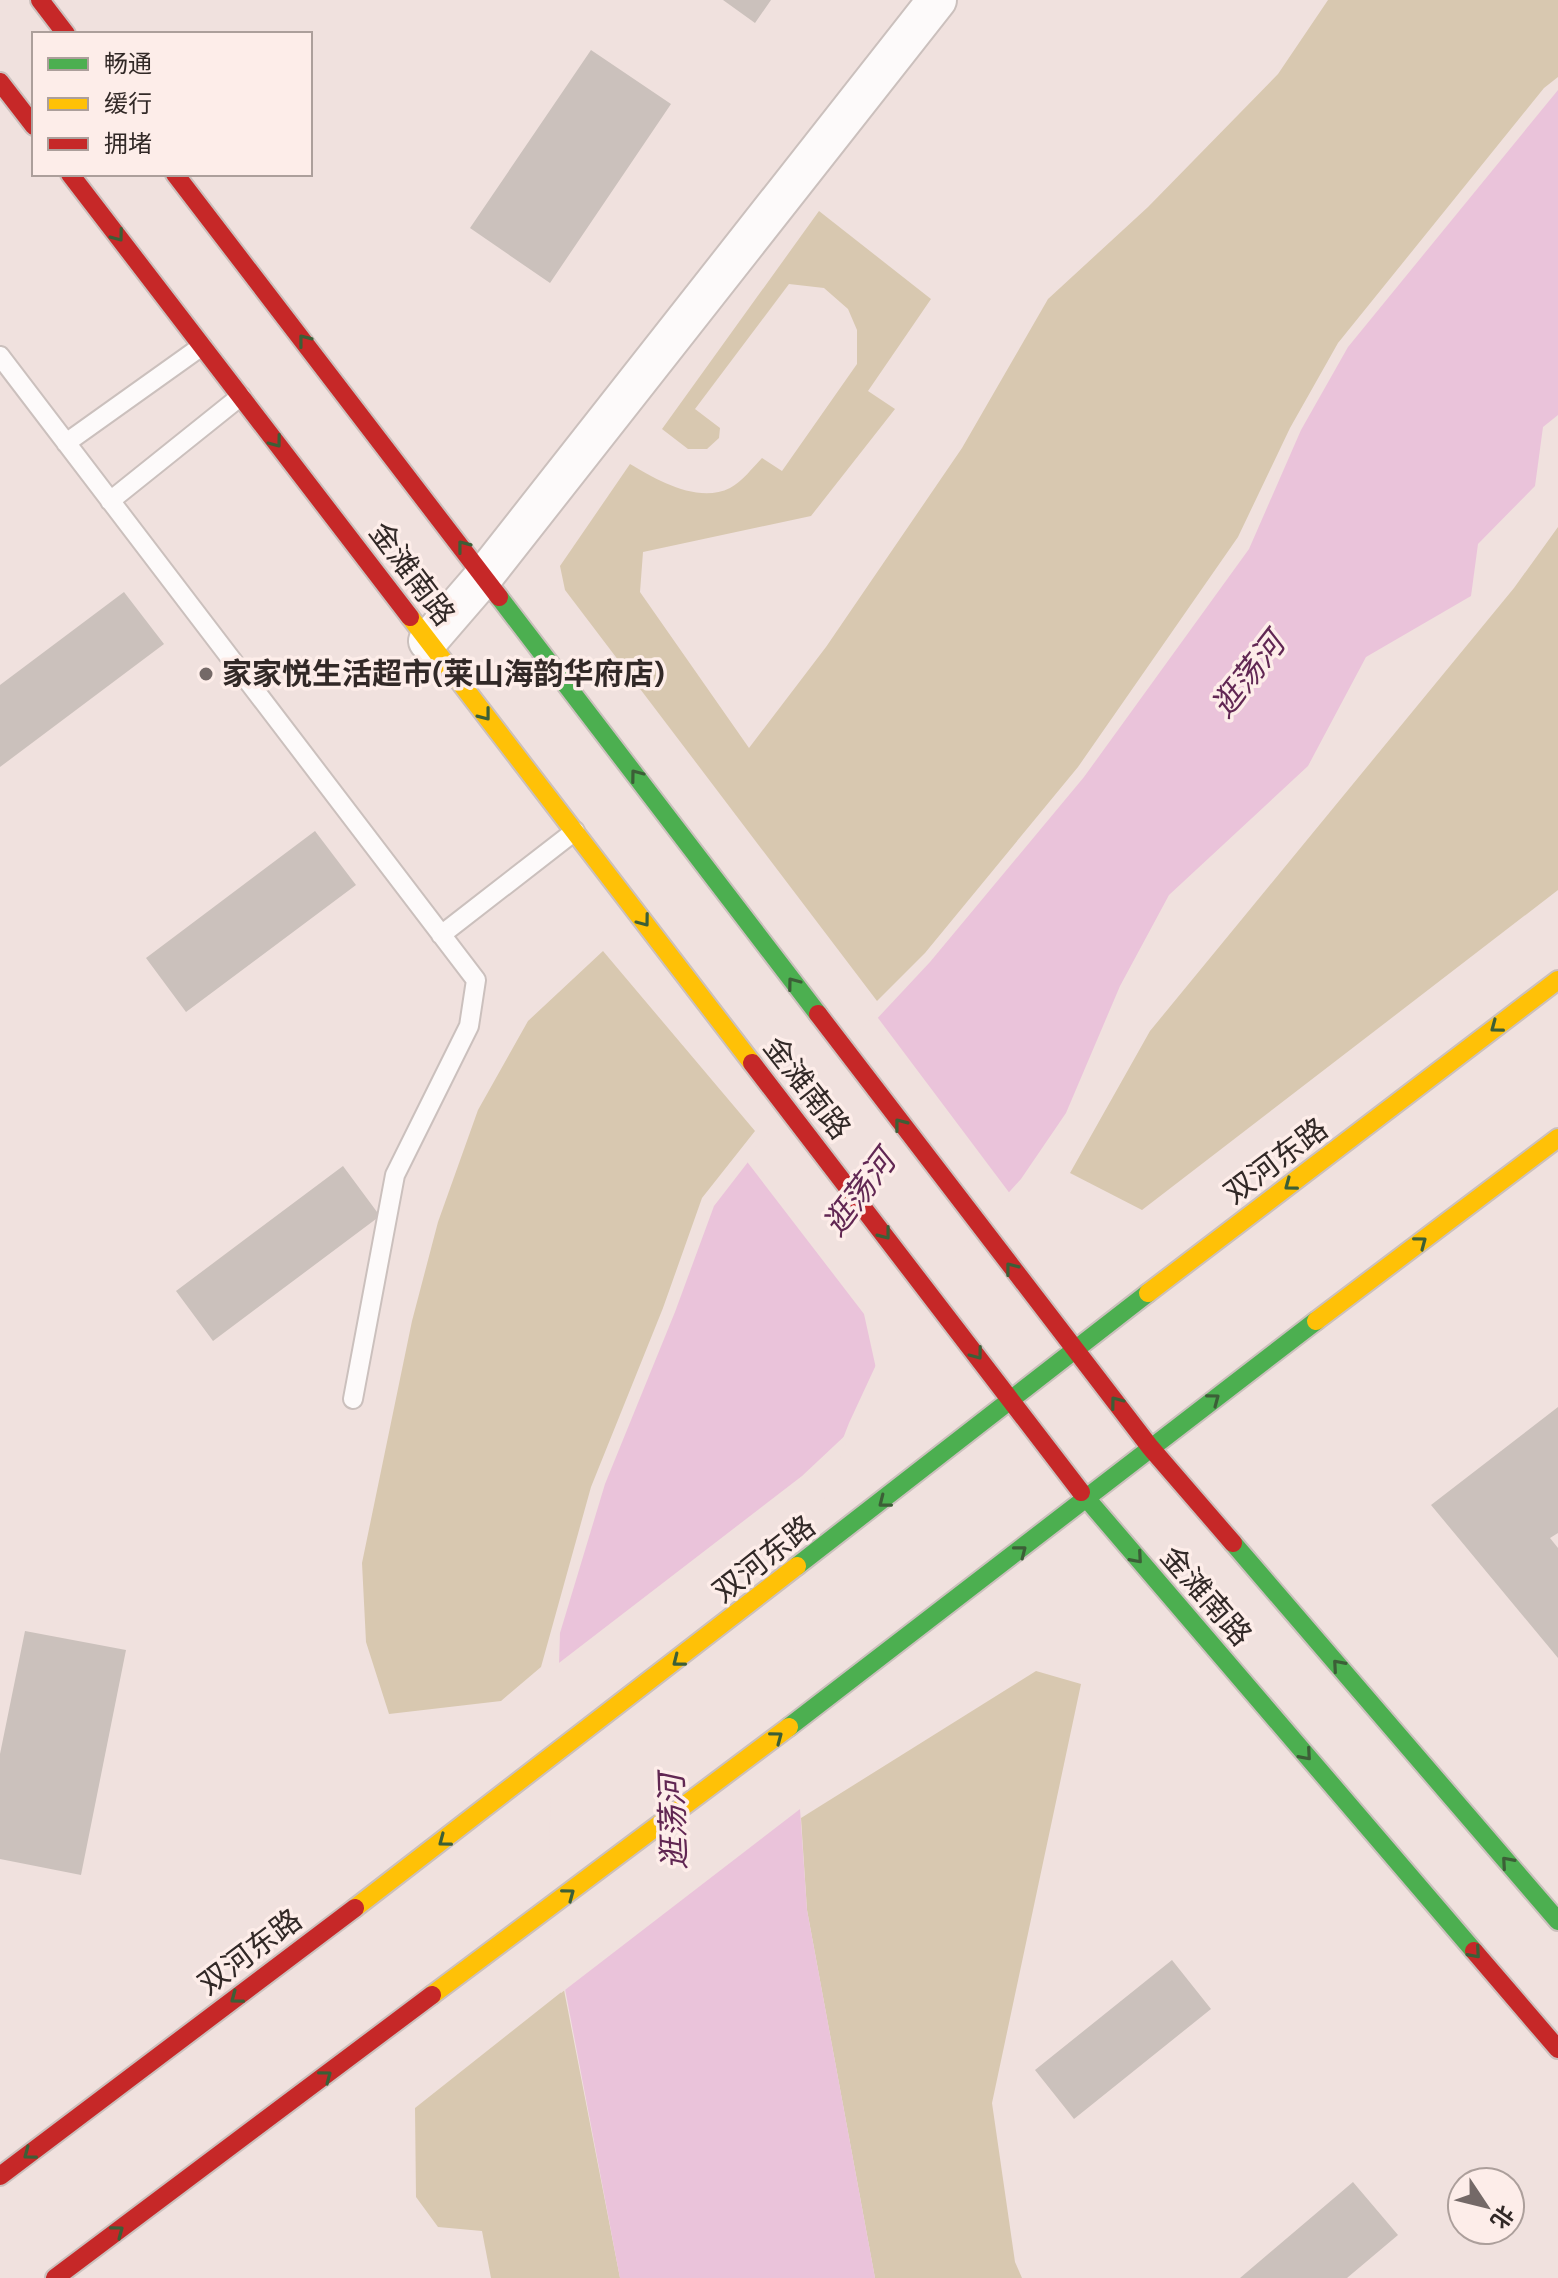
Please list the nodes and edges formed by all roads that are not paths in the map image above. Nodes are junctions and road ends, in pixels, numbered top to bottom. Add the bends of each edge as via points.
1 (40, 0) edge
2 (937, 0) edge
3 (64, 32) edge
4 (0, 82) edge
5 (32, 123) edge
6 (72, 176) edge
7 (177, 176) edge
8 (202, 346) junction
9 (0, 356) edge
10 (241, 396) junction
11 (66, 443) junction
12 (110, 501) junction
13 (485, 575) junction
14 (428, 641) junction
15 (575, 831) junction
16 (441, 935) junction
17 (1558, 980) edge
18 (1558, 1138) edge
19 (1075, 1349) junction
20 (353, 1399) dead end
21 (1012, 1401) junction
22 (1150, 1447) junction
23 (1086, 1499) junction
24 (1558, 1921) edge
25 (1558, 2049) edge
26 (0, 2176) edge
27 (55, 2278) edge

1 - 3 street
2 - 13 street
4 - 5 street
6 -> 8 street, 金滩南路
13 -> 7 street, 金滩南路
8 - 10 street, 金滩南路
8 - 11 lane
9 - 11 lane
10 - 12 lane
10 -> 14 street, 金滩南路
11 - 12 lane
12 - 16 lane
13 - 14 street
19 -> 13 street, 金滩南路
14 -> 15 street, 金滩南路
15 - 16 lane
15 -> 21 street, 金滩南路
16 - 20 lane via 476,980 469,1026 395,1175
17 -> 19 street, 双河东路
22 -> 18 street
19 - 21 street, 双河东路
22 -> 19 street, 金滩南路
21 - 23 street, 金滩南路
21 -> 26 street, 双河东路 via 506,1794
22 - 23 street
24 -> 22 street, 金滩南路
23 -> 25 street, 金滩南路
27 -> 23 street

